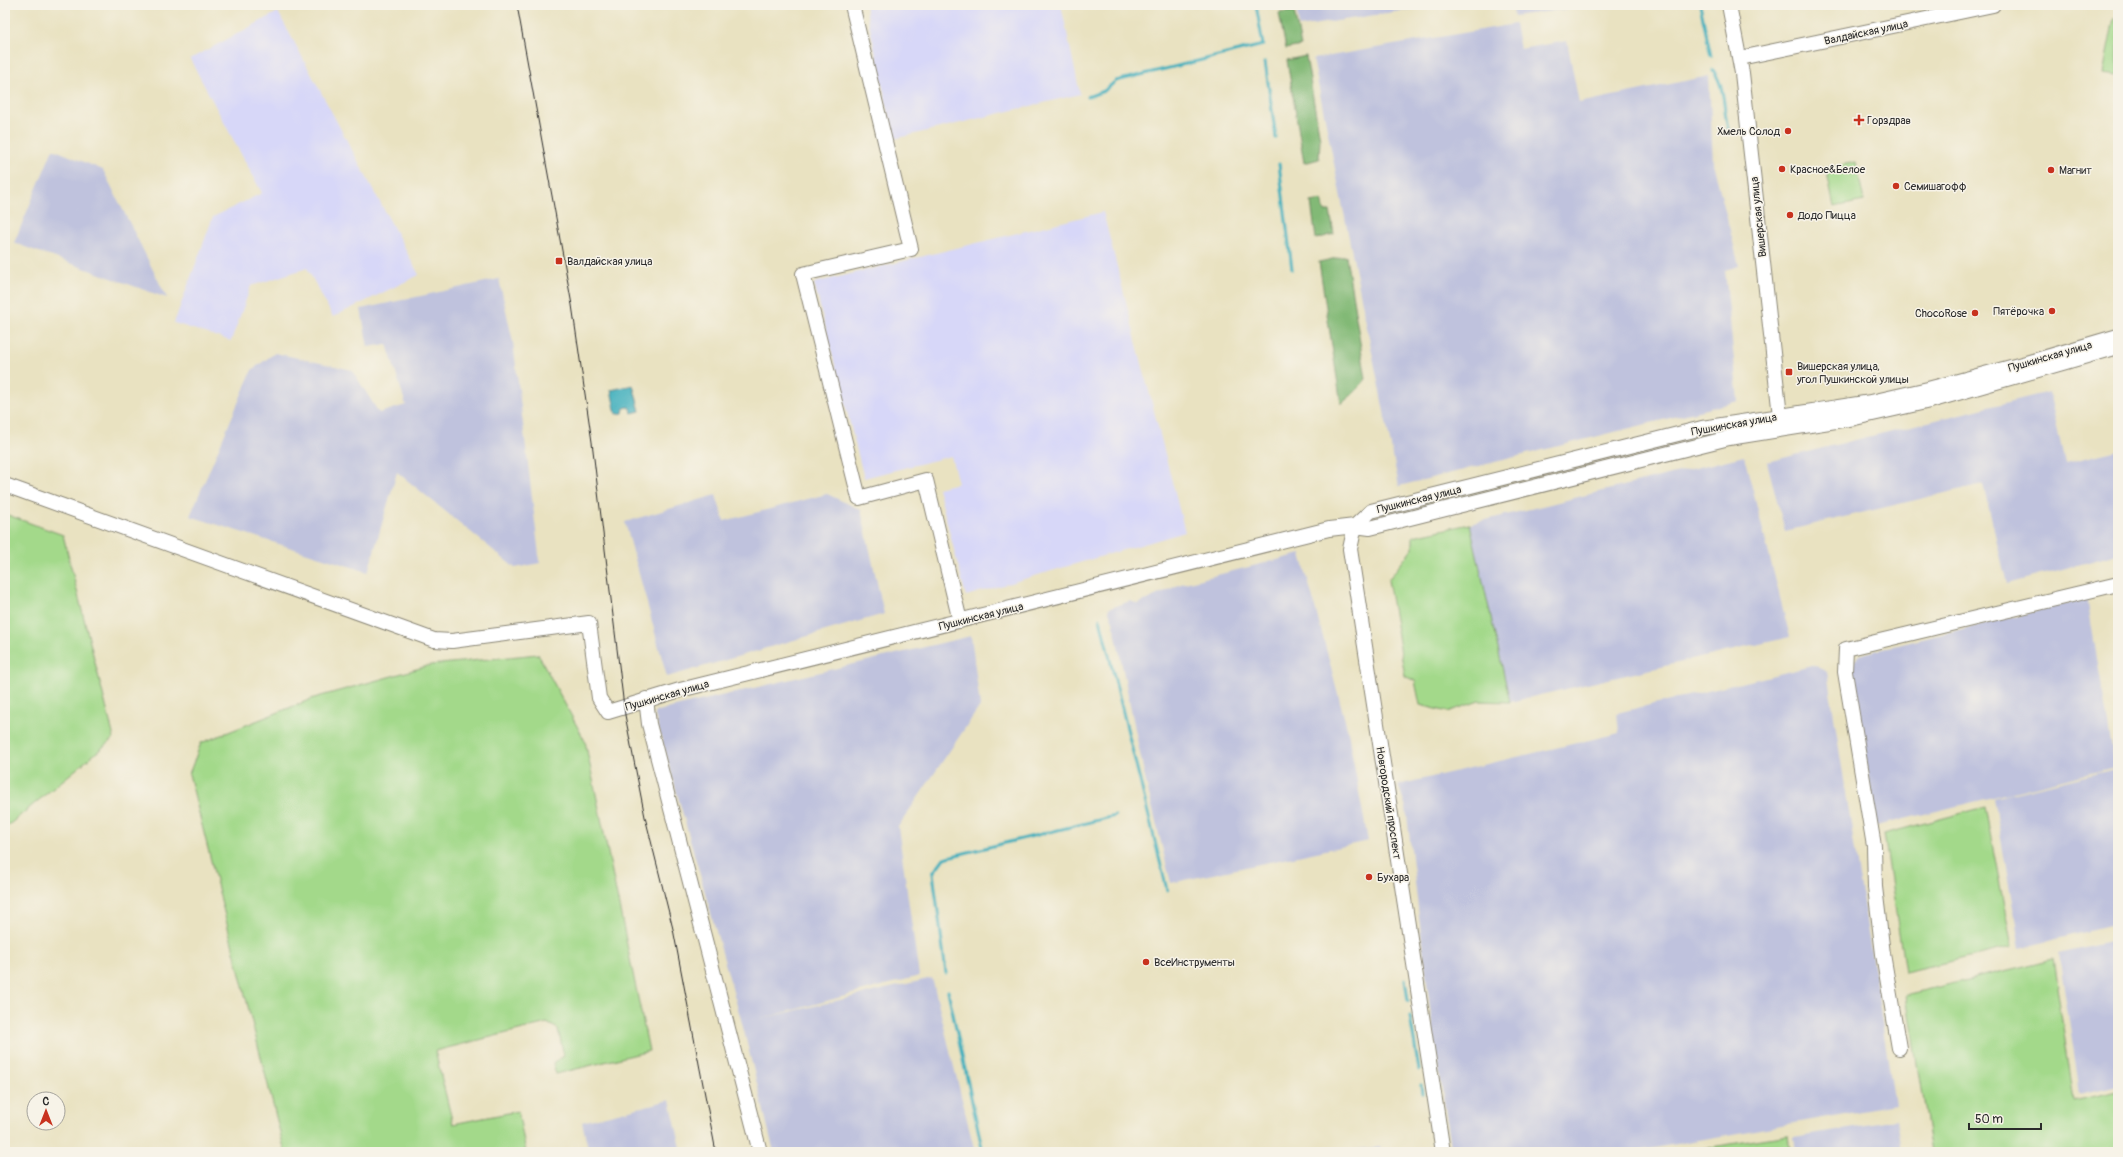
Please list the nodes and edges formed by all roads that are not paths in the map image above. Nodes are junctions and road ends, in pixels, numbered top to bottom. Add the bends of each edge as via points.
1 (852, 5) edge
2 (1729, 5) edge
3 (1993, 5) edge
4 (1740, 58) junction
5 (2118, 336) edge
6 (2118, 347) edge
7 (1781, 423) junction
8 (5, 485) edge
9 (1355, 526) junction
10 (2118, 584) edge
11 (960, 621) junction
12 (646, 699) junction
13 (1899, 1048) dead end
14 (760, 1152) edge
15 (1442, 1152) edge

1 - 11 street via 911,249 803,274 858,498 926,480
2 - 4 street, Вишерская улица
3 - 4 street, Валдайская улица
4 - 7 street, Вишерская улица
5 - 7 street, Пушкинская улица via 2018,366
6 - 7 street, Пушкинская улица via 1937,399 1866,416
7 - 9 street, Пушкинская улица via 1370,528
8 - 12 street, Пушкинская улица via 434,640 452,641 589,623 599,698 608,712
9 - 11 street, Пушкинская улица via 1329,529
9 - 15 street, Новгородский проспект via 1350,549
10 - 13 street via 1846,649 1845,672 1874,846 1880,932
11 - 12 street, Пушкинская улица
12 - 14 street via 649,724

